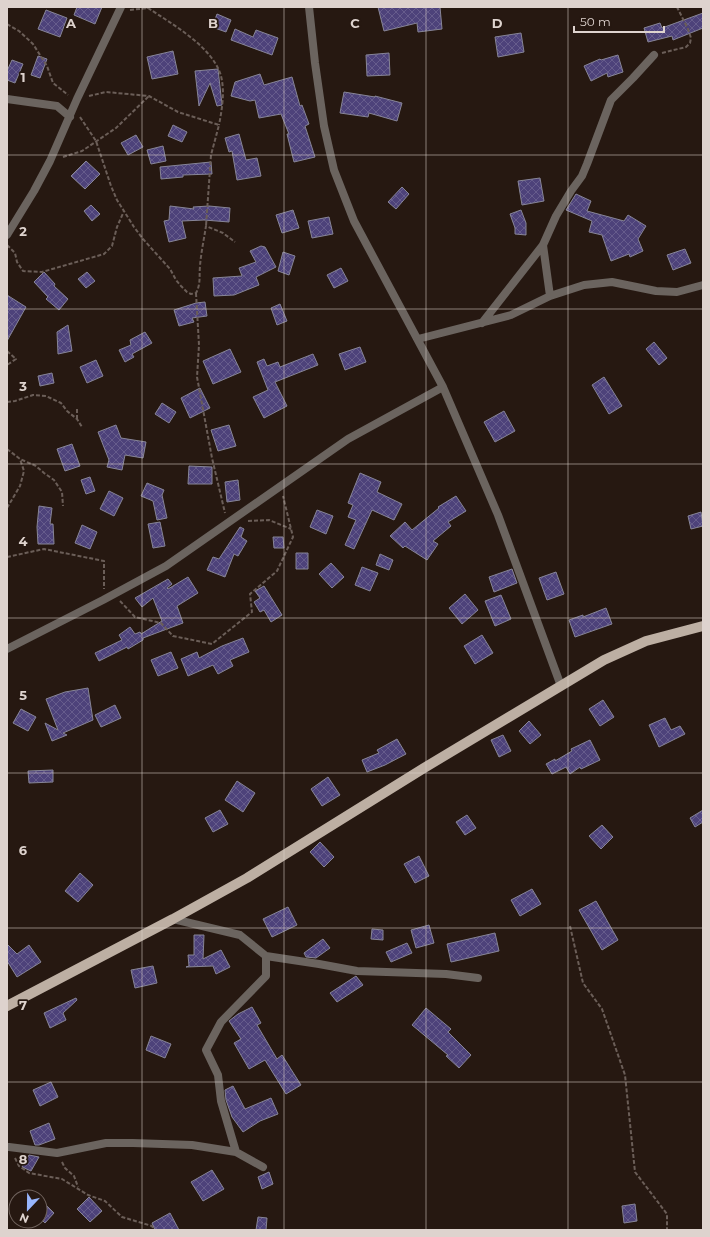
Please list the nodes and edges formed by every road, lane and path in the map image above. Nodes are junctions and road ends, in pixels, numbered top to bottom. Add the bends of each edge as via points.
1 (309, 7) edge
2 (678, 7) edge
3 (147, 8) edge
4 (120, 9) edge
5 (7, 24) edge
6 (654, 56) joint
7 (149, 96) junction
8 (77, 98) junction
9 (7, 99) edge
10 (74, 107) junction
11 (70, 117) junction
12 (219, 125) junction
13 (96, 141) junction
14 (50, 161) junction
15 (124, 211) junction
16 (206, 226) junction
17 (7, 235) edge
18 (235, 242) dead end
19 (7, 245) edge
20 (543, 245) junction
21 (703, 285) edge
22 (196, 294) junction
23 (550, 296) junction
24 (482, 322) junction
25 (418, 339) junction
26 (7, 351) edge
27 (7, 365) edge
28 (443, 387) junction
29 (7, 402) edge
30 (77, 409) dead end
31 (77, 419) junction
32 (82, 428) dead end
33 (7, 449) edge
34 (20, 459) junction
35 (280, 486) junction
36 (63, 506) dead end
37 (7, 508) edge
38 (247, 521) dead end
39 (228, 523) junction
40 (291, 529) junction
41 (7, 557) edge
42 (114, 594) junction
43 (104, 600) junction
44 (703, 626) edge
45 (7, 648) edge
46 (561, 686) junction
47 (173, 919) junction
48 (570, 926) dead end
49 (266, 956) junction
50 (478, 978) dead end
51 (7, 1006) edge
52 (9, 1146) joint
53 (236, 1152) junction
54 (57, 1153) junction
55 (263, 1167) dead end
56 (78, 1187) junction
57 (154, 1230) edge
58 (667, 1230) edge

1 - 25 street via 324,126 334,170 354,221
2 - 6 path via 688,29 690,43 686,47
3 - 4 path
3 - 12 path via 204,49 218,65 223,94
4 - 8 street
5 - 10 path via 20,31 33,44 47,66 53,83 70,97
6 - 20 street via 610,100 582,176 556,216
7 - 8 path via 106,92
7 - 12 path via 178,112
7 - 13 path via 116,128
8 - 10 street
9 - 11 street via 57,106
10 - 11 street
10 - 13 path
11 - 14 street
12 - 16 path via 211,155
13 - 14 path via 82,151
13 - 15 path via 111,186
14 - 17 street
15 - 19 path via 112,246 104,254 42,272 23,271 15,253
15 - 22 path via 181,286 187,292
16 - 18 path via 223,233
16 - 22 path via 199,288
20 - 23 street
20 - 24 street
21 - 23 street via 677,292 656,291 612,282 584,285
22 - 39 path via 200,346 197,377 212,458
23 - 24 street via 512,315
24 - 25 street
25 - 28 street
26 - 27 path via 16,359
28 - 35 street via 348,439
28 - 46 street via 498,515
29 - 31 path via 33,395 46,396 62,403
30 - 31 path
31 - 32 path
33 - 34 path
34 - 36 path via 36,466 54,480 62,492
34 - 37 path via 24,471 20,486
35 - 39 street
35 - 40 path
38 - 40 path via 269,520
39 - 42 street via 166,566
40 - 42 path via 293,538 277,571 250,594 252,612 212,644 173,636 161,623 135,617
41 - 43 path via 44,549 104,561
42 - 43 street
43 - 45 street
44 - 46 main road via 646,641 604,660
46 - 47 main road via 247,878
47 - 49 street via 240,935
47 - 51 main road
48 - 58 path via 583,983 602,1009 625,1075 635,1172 667,1214
49 - 50 street via 357,971 446,974
49 - 53 street via 266,976 221,1022 206,1050 218,1075 221,1101
52 - 54 street
52 - 56 path via 19,1166 29,1173 62,1179
53 - 54 street via 192,1145 133,1143 106,1144
53 - 55 street
54 - 56 path via 65,1168 74,1176
56 - 57 path via 88,1195 105,1201 122,1217 152,1226

